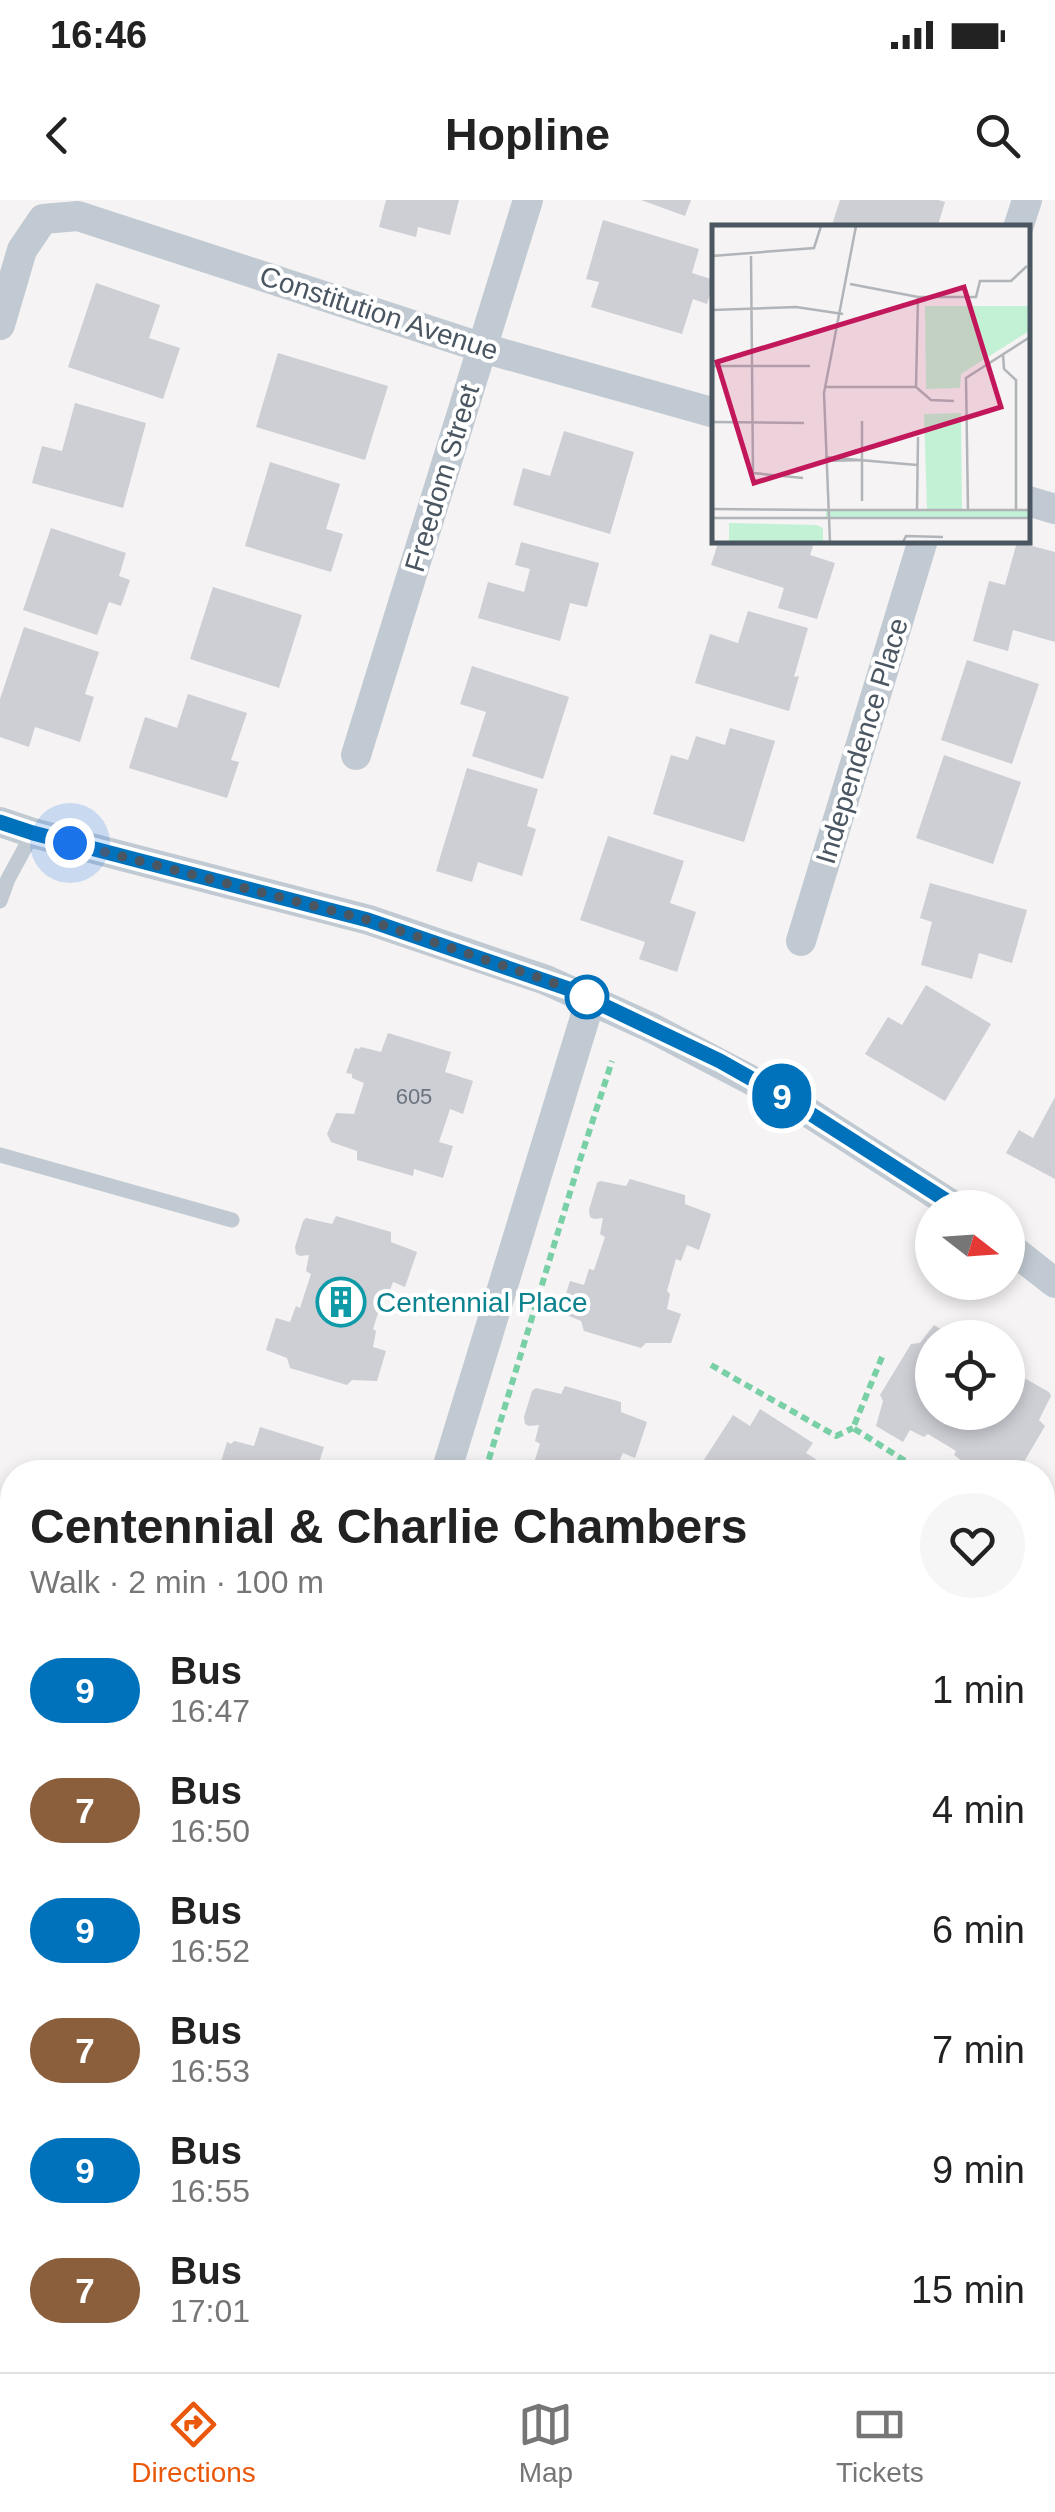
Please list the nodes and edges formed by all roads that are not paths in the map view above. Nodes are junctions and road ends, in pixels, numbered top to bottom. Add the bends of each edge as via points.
1 (528, 200) edge
2 (1027, 200) edge
3 (1019, 225) edge
4 (0, 325) edge
5 (483, 348) junction
6 (712, 412) edge
7 (1030, 502) edge
8 (1055, 509) edge
9 (922, 542) edge
10 (356, 755) dead end
11 (0, 823) edge
12 (33, 833) junction
13 (0, 902) edge
14 (800, 941) dead end
15 (591, 998) junction
16 (0, 1155) edge
17 (933, 1190) edge
18 (232, 1220) dead end
19 (1025, 1259) edge
20 (1055, 1282) edge
21 (450, 1460) edge

1 - 5 street, Freedom Street
2 - 3 street
4 - 5 street, Constitution Avenue via 22,250 43,219 78,216
5 - 6 street, Constitution Avenue
5 - 10 street, Freedom Street
7 - 8 street
9 - 14 street, Independence Place
11 - 12 street
12 - 13 lane
12 - 15 street via 368,920
15 - 17 street via 720,1061
15 - 21 street
16 - 18 lane
19 - 20 street

